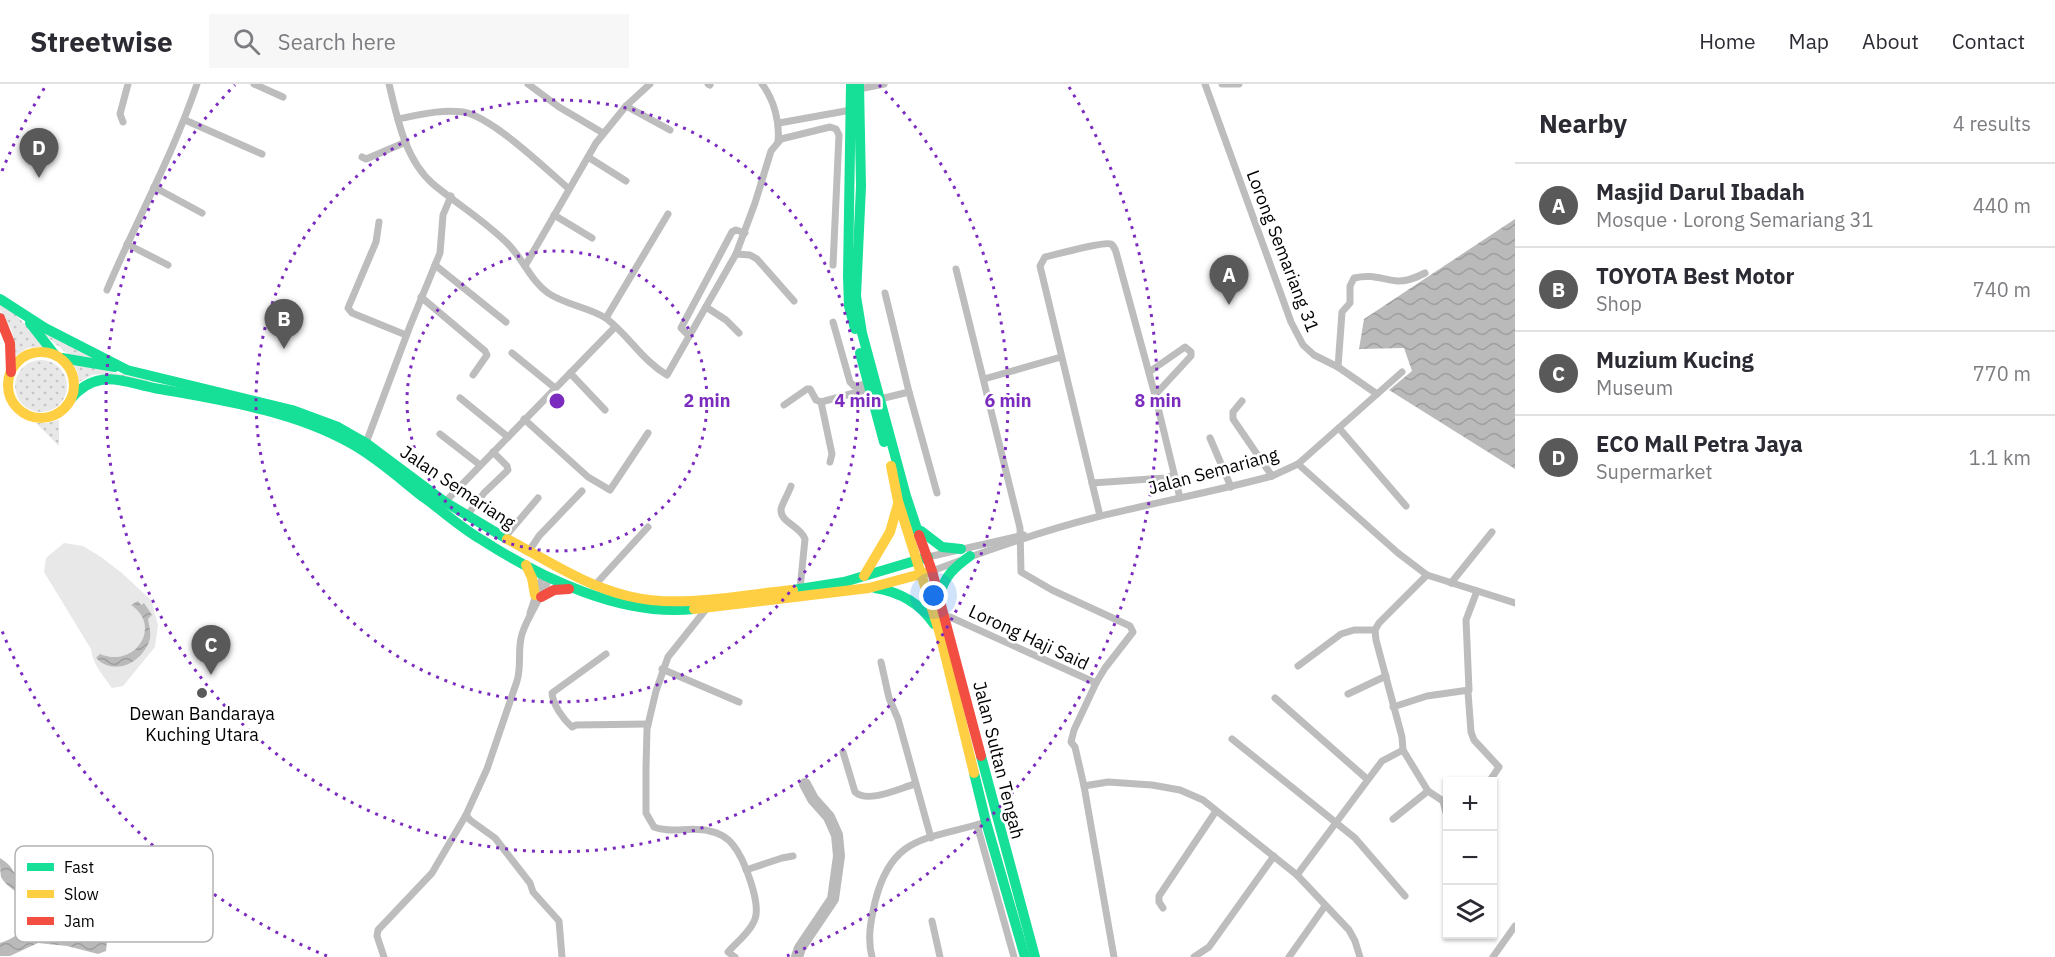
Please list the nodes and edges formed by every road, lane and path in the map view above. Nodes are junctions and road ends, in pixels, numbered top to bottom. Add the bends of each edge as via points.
1 (128, 84) edge
2 (197, 84) edge
3 (254, 84) edge
4 (390, 84) edge
5 (528, 84) edge
6 (650, 84) edge
7 (762, 84) edge
8 (884, 84) edge
9 (1220, 84) edge
10 (1239, 84) edge
11 (856, 86) edge
12 (1206, 87) edge
13 (283, 97) dead end
14 (626, 106) junction
15 (851, 110) junction
16 (398, 119) junction
17 (184, 120) junction
18 (123, 122) dead end
19 (778, 123) junction
20 (670, 130) dead end
21 (603, 133) junction
22 (778, 141) junction
23 (406, 142) junction
24 (262, 154) dead end
25 (362, 157) dead end
26 (588, 158) junction
27 (626, 181) dead end
28 (154, 187) junction
29 (569, 189) junction
30 (451, 196) junction
31 (202, 213) dead end
32 (668, 214) dead end
33 (554, 215) junction
34 (379, 222) dead end
35 (745, 233) junction
36 (592, 238) dead end
37 (127, 244) junction
38 (736, 254) junction
39 (168, 265) dead end
40 (435, 265) junction
41 (833, 265) dead end
42 (525, 266) junction
43 (956, 269) dead end
44 (1425, 273) dead end
45 (107, 290) dead end
46 (885, 293) dead end
47 (421, 297) junction
48 (0, 299) edge
49 (794, 301) dead end
50 (706, 307) junction
51 (22, 313) junction
52 (0, 318) edge
53 (606, 318) junction
54 (506, 322) dead end
55 (833, 322) dead end
56 (615, 327) junction
57 (739, 333) dead end
58 (406, 335) junction
59 (689, 336) junction
60 (512, 353) dead end
61 (58, 357) junction
62 (1061, 357) junction
63 (1338, 367) junction
64 (127, 370) junction
65 (11, 372) junction
66 (1149, 372) junction
67 (1402, 372) dead end
68 (570, 373) junction
69 (473, 375) dead end
70 (984, 379) junction
71 (868, 386) junction
72 (555, 388) junction
73 (909, 392) junction
74 (1377, 394) junction
75 (1155, 395) junction
76 (460, 398) dead end
77 (71, 399) junction
78 (880, 399) junction
79 (1242, 401) dead end
80 (821, 402) junction
81 (784, 405) dead end
82 (605, 410) dead end
83 (524, 419) junction
84 (1339, 428) junction
85 (648, 433) dead end
86 (440, 434) dead end
87 (507, 436) junction
88 (1210, 438) dead end
89 (366, 443) junction
90 (493, 452) junction
91 (830, 462) dead end
92 (1298, 464) junction
93 (480, 465) junction
94 (894, 465) junction
95 (1174, 475) junction
96 (1272, 476) junction
97 (1092, 483) junction
98 (791, 486) dead end
99 (1232, 487) junction
100 (582, 491) dead end
101 (937, 493) dead end
102 (538, 498) dead end
103 (1180, 498) junction
104 (898, 501) junction
105 (445, 502) junction
106 (1406, 506) dead end
107 (1100, 516) junction
108 (466, 517) junction
109 (917, 526) junction
110 (648, 527) dead end
111 (1492, 532) dead end
112 (1020, 537) junction
113 (505, 538) junction
114 (529, 551) junction
115 (966, 553) junction
116 (928, 557) junction
117 (917, 561) junction
118 (526, 565) junction
119 (927, 572) junction
120 (1427, 575) junction
121 (546, 576) junction
122 (864, 576) junction
123 (1451, 584) junction
124 (595, 585) junction
125 (869, 588) junction
126 (576, 589) junction
127 (800, 589) junction
128 (1477, 591) junction
129 (538, 596) junction
130 (940, 600) junction
131 (1515, 603) edge
132 (706, 608) junction
133 (688, 610) junction
134 (950, 617) dead end
135 (691, 627) junction
136 (1376, 630) junction
137 (940, 634) junction
138 (606, 654) dead end
139 (881, 662) dead end
140 (1298, 666) dead end
141 (662, 669) junction
142 (1386, 676) junction
143 (1096, 683) junction
144 (1468, 692) junction
145 (1348, 694) dead end
146 (1275, 698) dead end
147 (739, 702) dead end
148 (1394, 707) junction
149 (648, 724) junction
150 (1232, 739) dead end
151 (1403, 750) junction
152 (843, 752) dead end
153 (1492, 777) edge
154 (1367, 779) junction
155 (915, 784) junction
156 (1084, 786) junction
157 (1428, 791) junction
158 (1443, 801) edge
159 (1216, 811) junction
160 (466, 815) junction
161 (1393, 819) dead end
162 (982, 823) junction
163 (1336, 824) junction
164 (931, 838) junction
165 (793, 856) dead end
166 (1274, 856) junction
167 (746, 870) junction
168 (1297, 875) junction
169 (1405, 896) dead end
170 (1325, 906) junction
171 (1163, 908) dead end
172 (932, 921) dead end
173 (1515, 926) edge
174 (732, 954) edge
175 (384, 957) edge
176 (562, 957) edge
177 (872, 957) edge
178 (940, 957) edge
179 (1014, 957) edge
180 (1025, 957) edge
181 (1035, 957) edge
182 (1114, 957) edge
183 (1194, 957) edge
184 (1289, 957) edge
185 (1360, 957) edge
186 (1493, 957) edge

1 - 18 street via 120,114
2 - 17 street
3 - 13 street
4 - 16 street
5 - 21 street
6 - 14 street
7 - 19 street
8 - 11 street
9 - 10 street
9 - 12 street
11 - 15 main road
11 - 78 main road via 861,186 856,296
12 - 63 street, Lorong Semariang 31 via 1291,322 1314,355
14 - 20 street
14 - 21 street
15 - 19 street
15 - 71 main road via 849,306
16 - 23 street
16 - 29 street via 445,111 475,115
17 - 24 street
17 - 28 street
19 - 22 street
21 - 26 street
22 - 35 street via 766,163
22 - 41 street via 830,127 838,132
23 - 25 street via 366,159
23 - 30 street via 432,183
26 - 27 street
26 - 29 street
28 - 31 street
28 - 37 street
29 - 33 street
30 - 40 street via 443,215 440,253
30 - 42 street via 500,236
32 - 53 street
33 - 36 street
33 - 42 street
34 - 58 street via 376,242 348,308
35 - 38 street
35 - 59 street via 732,232 688,312 681,328
37 - 39 street
37 - 45 street
38 - 49 street via 757,259
38 - 50 street
40 - 47 street
40 - 54 street
42 - 53 street via 551,295
43 - 70 street
44 - 63 street via 1398,281 1366,275 1354,278 1350,303 1342,312
46 - 73 street
47 - 58 street
47 - 69 street via 485,351 486,358
48 - 51 main road, Jalan Semariang
50 - 57 street
50 - 59 street
51 - 61 main road
51 - 64 main road, Jalan Semariang
52 - 65 main road via 10,344
53 - 56 street
55 - 71 street via 850,382 854,386
56 - 59 street via 667,375
56 - 68 street
58 - 89 street
60 - 72 street
61 - 64 main road
61 - 65 main road via 31,354 22,358
61 - 77 main road via 73,375
62 - 66 street via 1041,266 1045,257 1108,243 1113,245
62 - 70 street
62 - 97 street
63 - 74 street, Lorong Semariang 31
64 - 89 main road, Jalan Semariang via 292,410 338,427
65 - 77 main road via 10,397 30,417 49,418
66 - 75 street
66 - 75 street via 1185,347 1191,352
67 - 74 street, Jalan Semariang
68 - 72 street
68 - 82 street
70 - 112 street
71 - 80 street
71 - 94 main road
72 - 83 street
73 - 78 street
73 - 101 street
74 - 84 street, Jalan Semariang
75 - 95 street
76 - 87 street
77 - 118 main road, Jalan Semariang via 85,384 97,380 123,381 320,427 353,444 481,540
78 - 94 main road
79 - 96 street via 1233,412 1233,419
80 - 81 street via 807,389
80 - 91 street via 832,454
83 - 85 street via 588,477 610,490
83 - 87 street
84 - 92 street, Jalan Semariang
84 - 106 street
86 - 93 street
87 - 90 street
88 - 99 street
89 - 105 main road, Jalan Semariang
90 - 93 street
90 - 108 street via 508,470
92 - 96 street, Jalan Semariang
92 - 120 street
93 - 105 street
94 - 104 main road
94 - 109 main road
95 - 97 street
95 - 103 street
96 - 99 street, Jalan Semariang
97 - 107 street
98 - 127 street via 781,508 787,523 802,532 805,539
99 - 103 street, Jalan Semariang
100 - 114 street
102 - 113 street
103 - 107 street, Jalan Semariang
104 - 117 main road
104 - 122 main road via 894,520
105 - 108 main road, Jalan Semariang
107 - 112 street, Jalan Semariang
108 - 113 main road, Jalan Semariang
109 - 115 main road via 942,547
109 - 116 main road
110 - 124 street
111 - 123 street
112 - 115 street
112 - 115 street
112 - 143 street via 1023,574 1132,629 1131,636
113 - 114 main road, Jalan Semariang
113 - 121 main road via 513,550 547,568
114 - 124 main road, Jalan Semariang
115 - 116 street
115 - 119 street
115 - 130 main road via 945,578
116 - 117 main road, Jalan Semariang
116 - 119 main road
117 - 119 main road
117 - 122 main road, Jalan Semariang
118 - 121 main road, Jalan Semariang
118 - 129 main road
119 - 125 main road, Jalan Semariang
119 - 130 main road, Jalan Sultan Tengah
119 - 137 main road, Jalan Sultan Tengah
120 - 123 street
120 - 136 street
121 - 126 main road, Jalan Semariang
121 - 129 street
122 - 127 main road, Jalan Semariang
123 - 128 street
124 - 127 main road, Jalan Semariang via 628,596 675,602
125 - 132 main road, Jalan Semariang
125 - 137 main road via 892,591 919,606
126 - 129 main road via 558,588
126 - 133 main road, Jalan Semariang via 644,607
128 - 131 street
128 - 144 street via 1466,620 1471,684
129 - 160 street via 522,633 517,681 487,769
130 - 181 main road, Jalan Sultan Tengah
132 - 133 main road, Jalan Semariang
132 - 135 street
133 - 135 street
134 - 143 street, Lorong Haji Said
135 - 141 street
136 - 140 street via 1341,634
136 - 142 street
137 - 162 main road, Jalan Sultan Tengah
138 - 149 street via 552,693 562,715 572,727
139 - 155 street
141 - 147 street
141 - 149 street
142 - 145 street
142 - 148 street
143 - 156 street via 1071,742
144 - 148 street via 1427,696
144 - 153 street via 1474,740 1499,767
146 - 154 street
148 - 151 street
149 - 167 street via 646,813 650,824 658,829 716,833 736,847
150 - 163 street
151 - 154 street via 1382,761
151 - 157 street
152 - 155 street via 855,792 862,797
154 - 163 street
155 - 164 street
156 - 159 street via 1124,782 1166,787 1192,794
156 - 182 street
157 - 158 street
157 - 161 street
159 - 166 street
159 - 171 street via 1159,896
160 - 175 street via 432,873 378,930
160 - 176 street via 495,838 559,921
162 - 164 street
162 - 179 street
162 - 180 main road, Jalan Sultan Tengah
163 - 168 street
163 - 169 street via 1355,838
164 - 177 street via 901,850 885,872 870,922
165 - 167 street
166 - 168 street
166 - 183 street via 1209,947
167 - 174 street via 756,900 755,920
168 - 170 street
170 - 184 street
170 - 185 street via 1349,930
172 - 178 street
173 - 186 street

